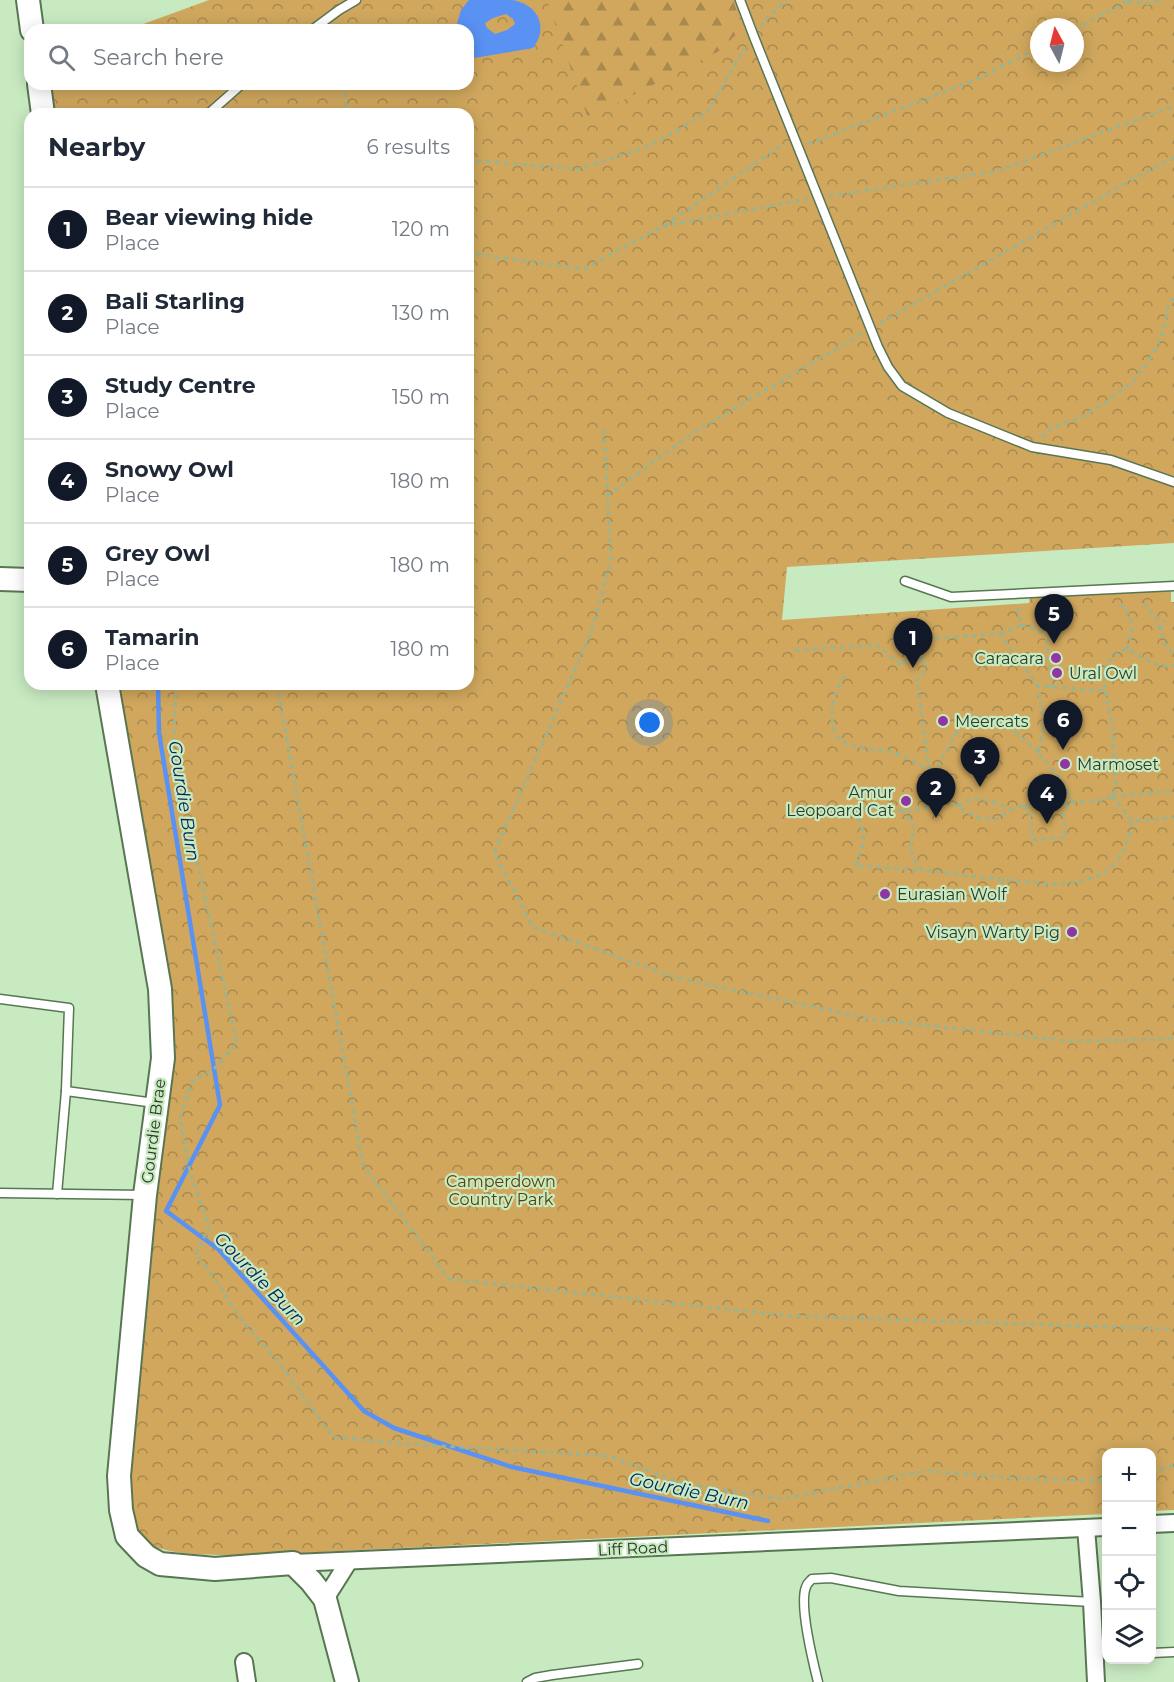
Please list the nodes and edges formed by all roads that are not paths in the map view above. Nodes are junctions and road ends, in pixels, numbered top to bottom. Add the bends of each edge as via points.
1 (28, 0) edge
2 (356, 0) edge
3 (740, 0) edge
4 (31, 24) edge
5 (320, 24) edge
6 (40, 90) edge
7 (235, 90) edge
8 (42, 108) edge
9 (215, 108) edge
10 (1174, 482) edge
11 (0, 579) edge
12 (24, 580) edge
13 (905, 581) dead end
14 (1174, 586) edge
15 (108, 690) edge
16 (0, 999) edge
17 (66, 1091) junction
18 (156, 1103) junction
19 (0, 1193) edge
20 (57, 1194) junction
21 (145, 1195) junction
22 (1174, 1523) edge
23 (1156, 1524) edge
24 (1102, 1527) edge
25 (1086, 1528) junction
26 (349, 1561) junction
27 (293, 1563) junction
28 (160, 1564) joint
29 (325, 1599) junction
30 (1092, 1602) junction
31 (1174, 1652) edge
32 (1156, 1653) edge
33 (1101, 1655) edge
34 (244, 1662) dead end
35 (638, 1664) dead end
36 (247, 1682) edge
37 (346, 1682) edge
38 (527, 1682) edge
39 (818, 1682) edge
40 (1096, 1682) edge

1 - 4 street
2 - 5 lane
3 - 10 lane via 871,328 888,367 902,386 948,413 1032,447 1111,460
6 - 8 street
7 - 9 lane
11 - 12 street
13 - 14 lane via 951,597
15 - 18 street, Gourdie Brae via 160,990 163,1058
16 - 17 lane via 69,1008
17 - 18 lane
17 - 20 lane
18 - 21 street, Gourdie Brae
19 - 20 lane
20 - 21 lane
21 - 28 street, Gourdie Brae via 119,1476 121,1510 128,1536 146,1556
22 - 23 street
24 - 25 street, Liff Road
25 - 26 street, Liff Road
25 - 30 street
26 - 27 street, Liff Road
26 - 29 street
27 - 28 street, Liff Road via 215,1569
27 - 29 street
29 - 37 street
30 - 33 street
30 - 39 lane via 900,1591 831,1578 812,1579 805,1589 805,1609
31 - 32 lane
33 - 40 street
34 - 36 street
35 - 38 lane

